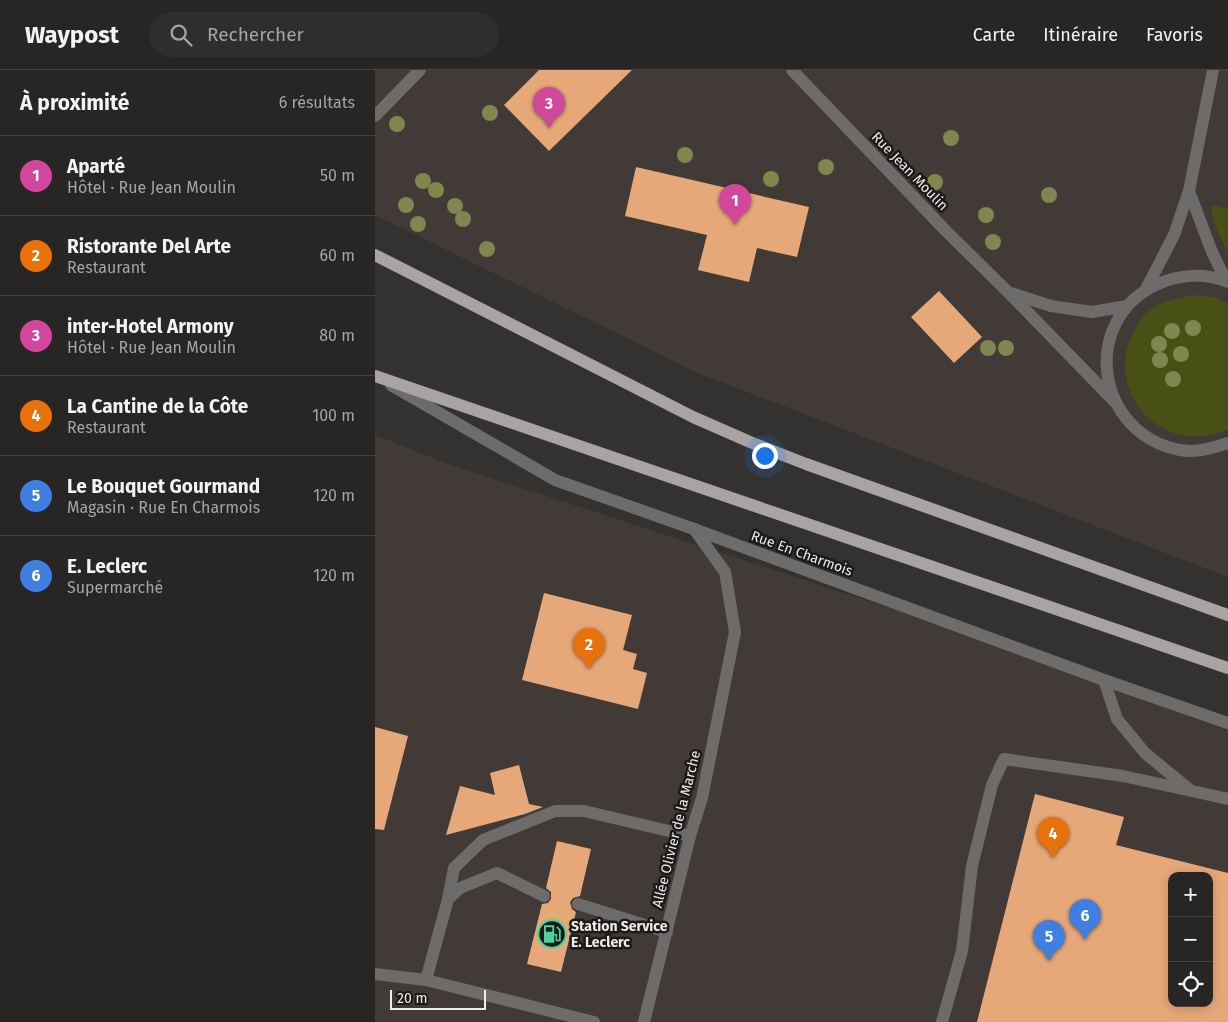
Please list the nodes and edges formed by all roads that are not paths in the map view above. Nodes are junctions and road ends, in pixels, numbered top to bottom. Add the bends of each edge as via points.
1 (420, 70) edge
2 (792, 70) edge
3 (1213, 70) edge
4 (375, 116) edge
5 (1189, 191) junction
6 (375, 256) edge
7 (1227, 282) edge
8 (1146, 289) junction
9 (1008, 292) junction
10 (1127, 306) junction
11 (378, 377) edge
12 (1115, 402) junction
13 (1228, 443) edge
14 (694, 529) junction
15 (1228, 615) edge
16 (1228, 668) edge
17 (1104, 680) junction
18 (1228, 723) edge
19 (1191, 791) junction
20 (1228, 800) edge
21 (690, 836) junction
22 (544, 896) dead end
23 (448, 899) junction
24 (578, 904) dead end
25 (667, 932) junction
26 (375, 974) edge
27 (426, 980) junction
28 (595, 1022) edge
29 (644, 1022) edge
30 (943, 1022) edge

1 - 4 street
2 - 9 street, Rue Jean Moulin
3 - 5 street
5 - 7 street via 1208,243
5 - 8 street via 1174,235
6 - 15 main road via 750,442
7 - 8 street via 1199,275 1171,278
8 - 10 street
9 - 10 street, Rue Jean Moulin via 1051,306 1092,312
9 - 12 street, Rue Jean Moulin
10 - 12 street via 1113,327 1106,352 1107,378
11 - 14 street, Rue En Charmois via 555,480
11 - 16 main road
12 - 13 street via 1131,425 1154,441 1181,450 1208,449
14 - 17 street, Rue En Charmois
14 - 21 street, Allée Olivier de la Marche via 725,572 735,632 702,798
17 - 18 street, Rue En Charmois
17 - 19 street via 1117,719 1145,753
19 - 20 street
19 - 30 street via 1123,776 1004,759 993,785 972,866 962,951
21 - 23 street via 584,811 555,811 483,840 454,868
21 - 25 street, Allée Olivier de la Marche
22 - 23 street via 497,873 460,888
23 - 27 street
24 - 25 street
25 - 29 street, Allée Olivier de la Marche
26 - 27 street
27 - 28 street

